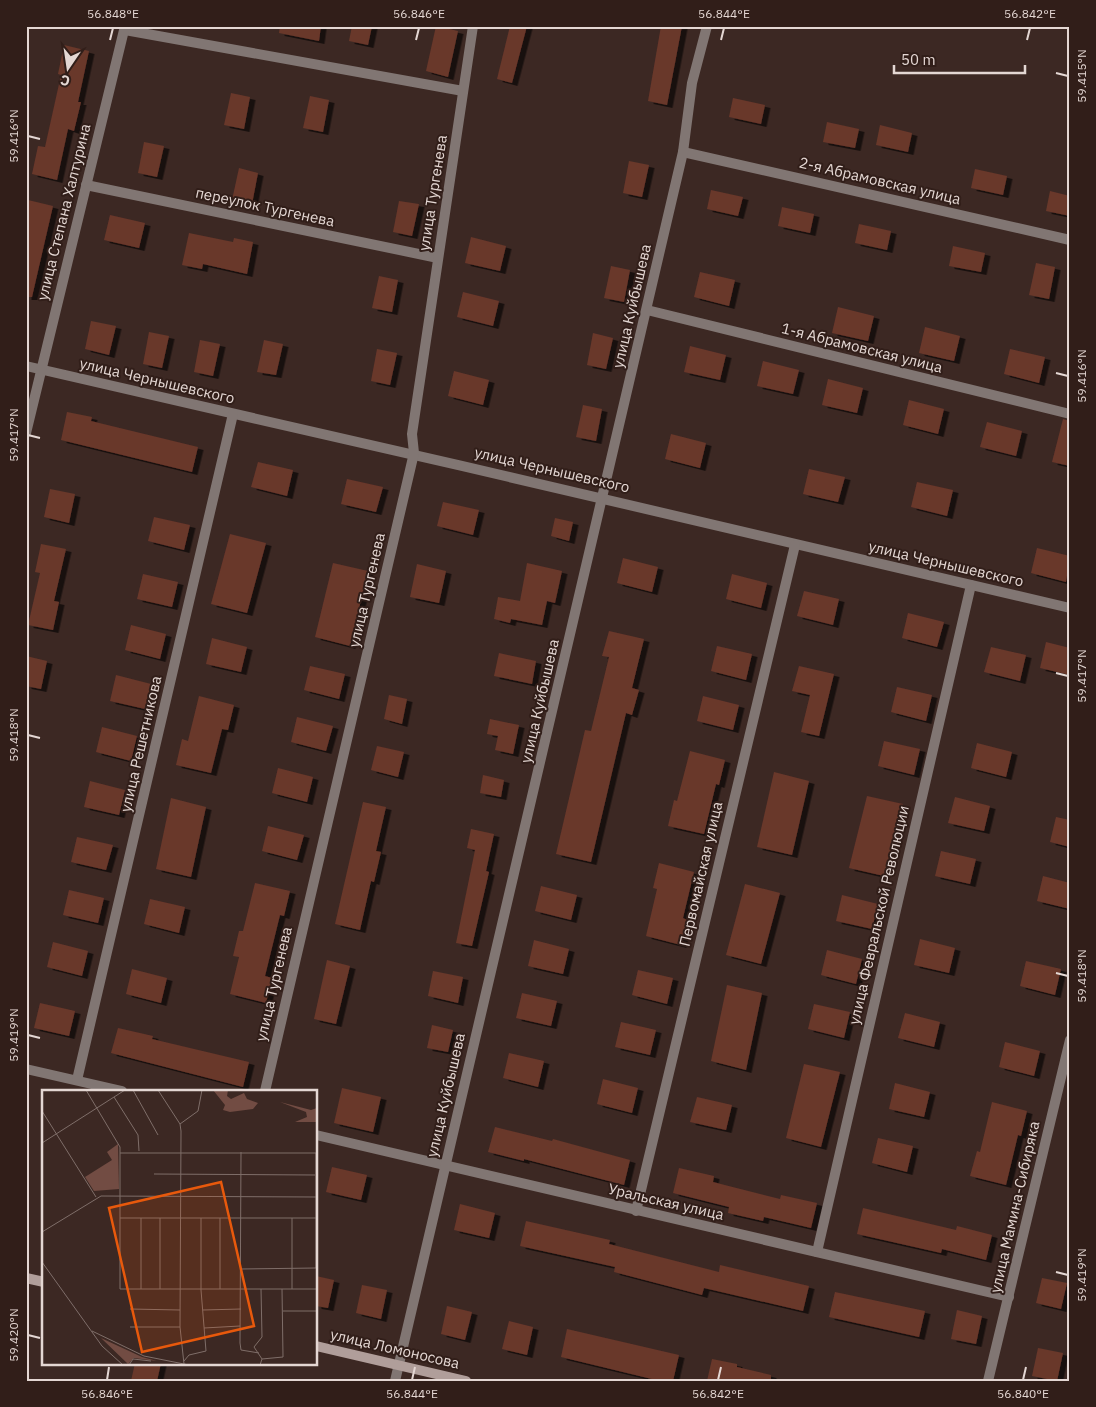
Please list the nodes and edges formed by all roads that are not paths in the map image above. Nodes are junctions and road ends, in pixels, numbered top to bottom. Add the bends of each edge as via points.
1 (473, 26) edge
2 (706, 26) edge
3 (125, 28) edge
4 (463, 91) junction
5 (683, 152) junction
6 (86, 186) junction
7 (1070, 240) edge
8 (438, 258) junction
9 (647, 310) junction
10 (26, 366) edge
11 (42, 370) junction
12 (233, 414) junction
13 (1070, 414) edge
14 (26, 433) edge
15 (414, 453) junction
16 (604, 497) junction
17 (795, 544) junction
18 (971, 585) junction
19 (1070, 608) edge
20 (1070, 1040) edge
21 (26, 1069) edge
22 (77, 1080) junction
23 (118, 1090) edge
24 (265, 1090) edge
25 (318, 1135) edge
26 (445, 1165) junction
27 (636, 1210) junction
28 (817, 1252) junction
29 (26, 1278) edge
30 (42, 1282) edge
31 (1009, 1297) junction
32 (318, 1346) edge
33 (399, 1365) junction
34 (395, 1381) edge
35 (466, 1381) edge
36 (988, 1381) edge

1 - 4 street, улица Тургенева
2 - 5 street, улица Куйбышева via 692,83
3 - 4 street
3 - 6 street, улица Степана Халтурина
4 - 8 street, улица Тургенева
5 - 7 street, 2-я Абрамовская улица
5 - 9 street, улица Куйбышева
6 - 8 street, переулок Тургенева
6 - 11 street, улица Степана Халтурина
8 - 15 street, улица Тургенева via 412,434
9 - 13 street, 1-я Абрамовская улица
9 - 16 street, улица Куйбышева
10 - 11 street, улица Чернышевского
11 - 12 street, улица Чернышевского
11 - 14 street, улица Степана Халтурина
12 - 15 street, улица Чернышевского
12 - 22 street, улица Решетникова
15 - 16 street, улица Чернышевского
15 - 24 street, улица Тургенева
16 - 17 street, улица Чернышевского
16 - 26 street, улица Куйбышева
17 - 18 street, улица Чернышевского
17 - 27 street, Первомайская улица
18 - 19 street, улица Чернышевского
18 - 28 street, улица Февральской Революции
20 - 31 street, улица Мамина-Сибиряка
21 - 22 street
22 - 23 street
25 - 26 street, Уральская улица
26 - 27 street, Уральская улица
26 - 33 street, улица Куйбышева
27 - 28 street, Уральская улица
28 - 31 street, Уральская улица
29 - 30 street
31 - 36 street, улица Мамина-Сибиряка
32 - 33 street, улица Ломоносова
33 - 34 street, улица Куйбышева
33 - 35 street, улица Ломоносова

